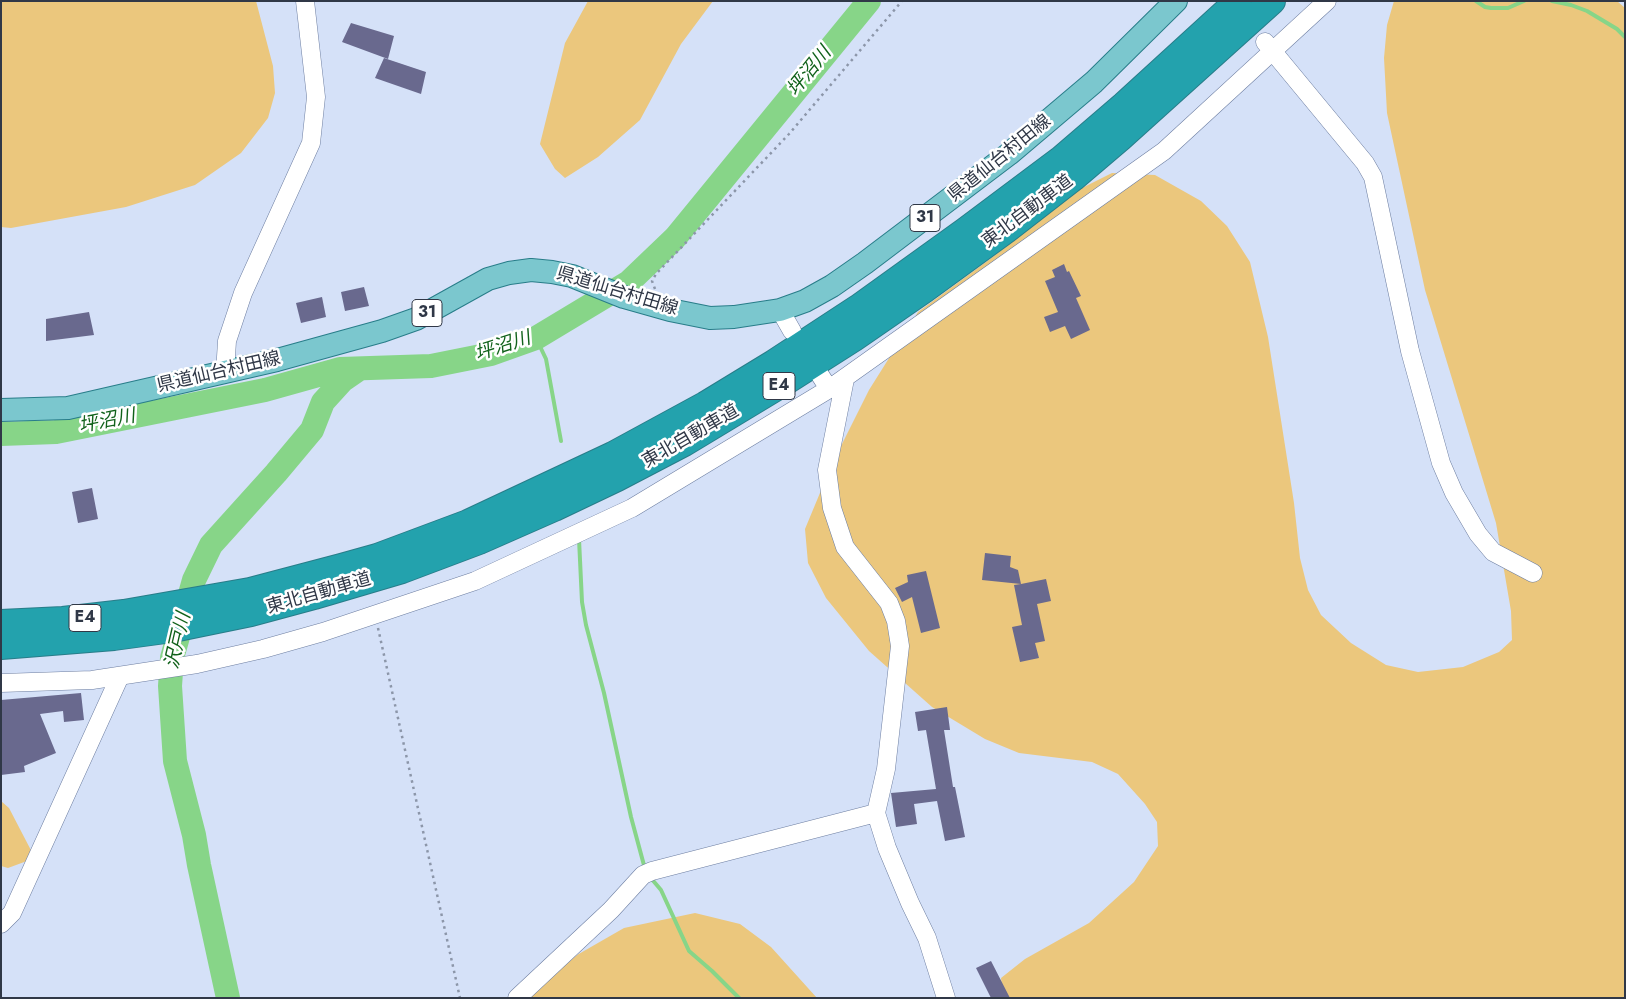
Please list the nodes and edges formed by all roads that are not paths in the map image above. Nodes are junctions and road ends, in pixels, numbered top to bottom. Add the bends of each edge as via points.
1 (305, 1) edge
2 (1176, 1) edge
3 (1238, 1) edge
4 (1272, 1) edge
5 (1327, 1) edge
6 (1269, 47) junction
7 (780, 310) junction
8 (792, 331) dead end
9 (225, 373) junction
10 (845, 379) junction
11 (1, 410) edge
12 (1533, 573) dead end
13 (1, 623) edge
14 (1, 646) edge
15 (120, 676) junction
16 (1, 683) edge
17 (876, 813) junction
18 (1, 924) edge
19 (517, 998) edge
20 (946, 998) edge

1 - 9 street via 316,97 311,143 243,293 227,341
2 - 7 main road, 県道仙台村田線 / 31 via 1094,82 1009,154 866,263 832,286
3 - 13 highway, 東北自動車道 / E4 via 1124,105 1008,200 858,308 774,363 613,456 468,523 340,568 250,591 168,606 72,619
4 - 14 highway, 東北自動車道 / E4 via 1120,138 1006,230 854,338 785,382 684,443 617,478 554,508 402,570 251,613 160,631
5 - 6 street
6 - 10 street via 1164,151
6 - 12 street via 1365,163 1373,178 1410,351 1441,463 1454,493 1492,552
7 - 8 street
7 - 9 main road, 県道仙台村田線 / 31 via 710,318 624,297 572,276 531,270 488,279 422,316 382,331
9 - 11 main road, 県道仙台村田線 / 31 via 68,408
10 - 15 street via 824,382 632,508 475,581 271,646 197,664
10 - 17 street via 827,470 832,508 845,547 889,602 900,646 886,769
15 - 16 street
15 - 18 street via 12,913
17 - 19 street via 647,873
17 - 20 street via 886,848 927,938

